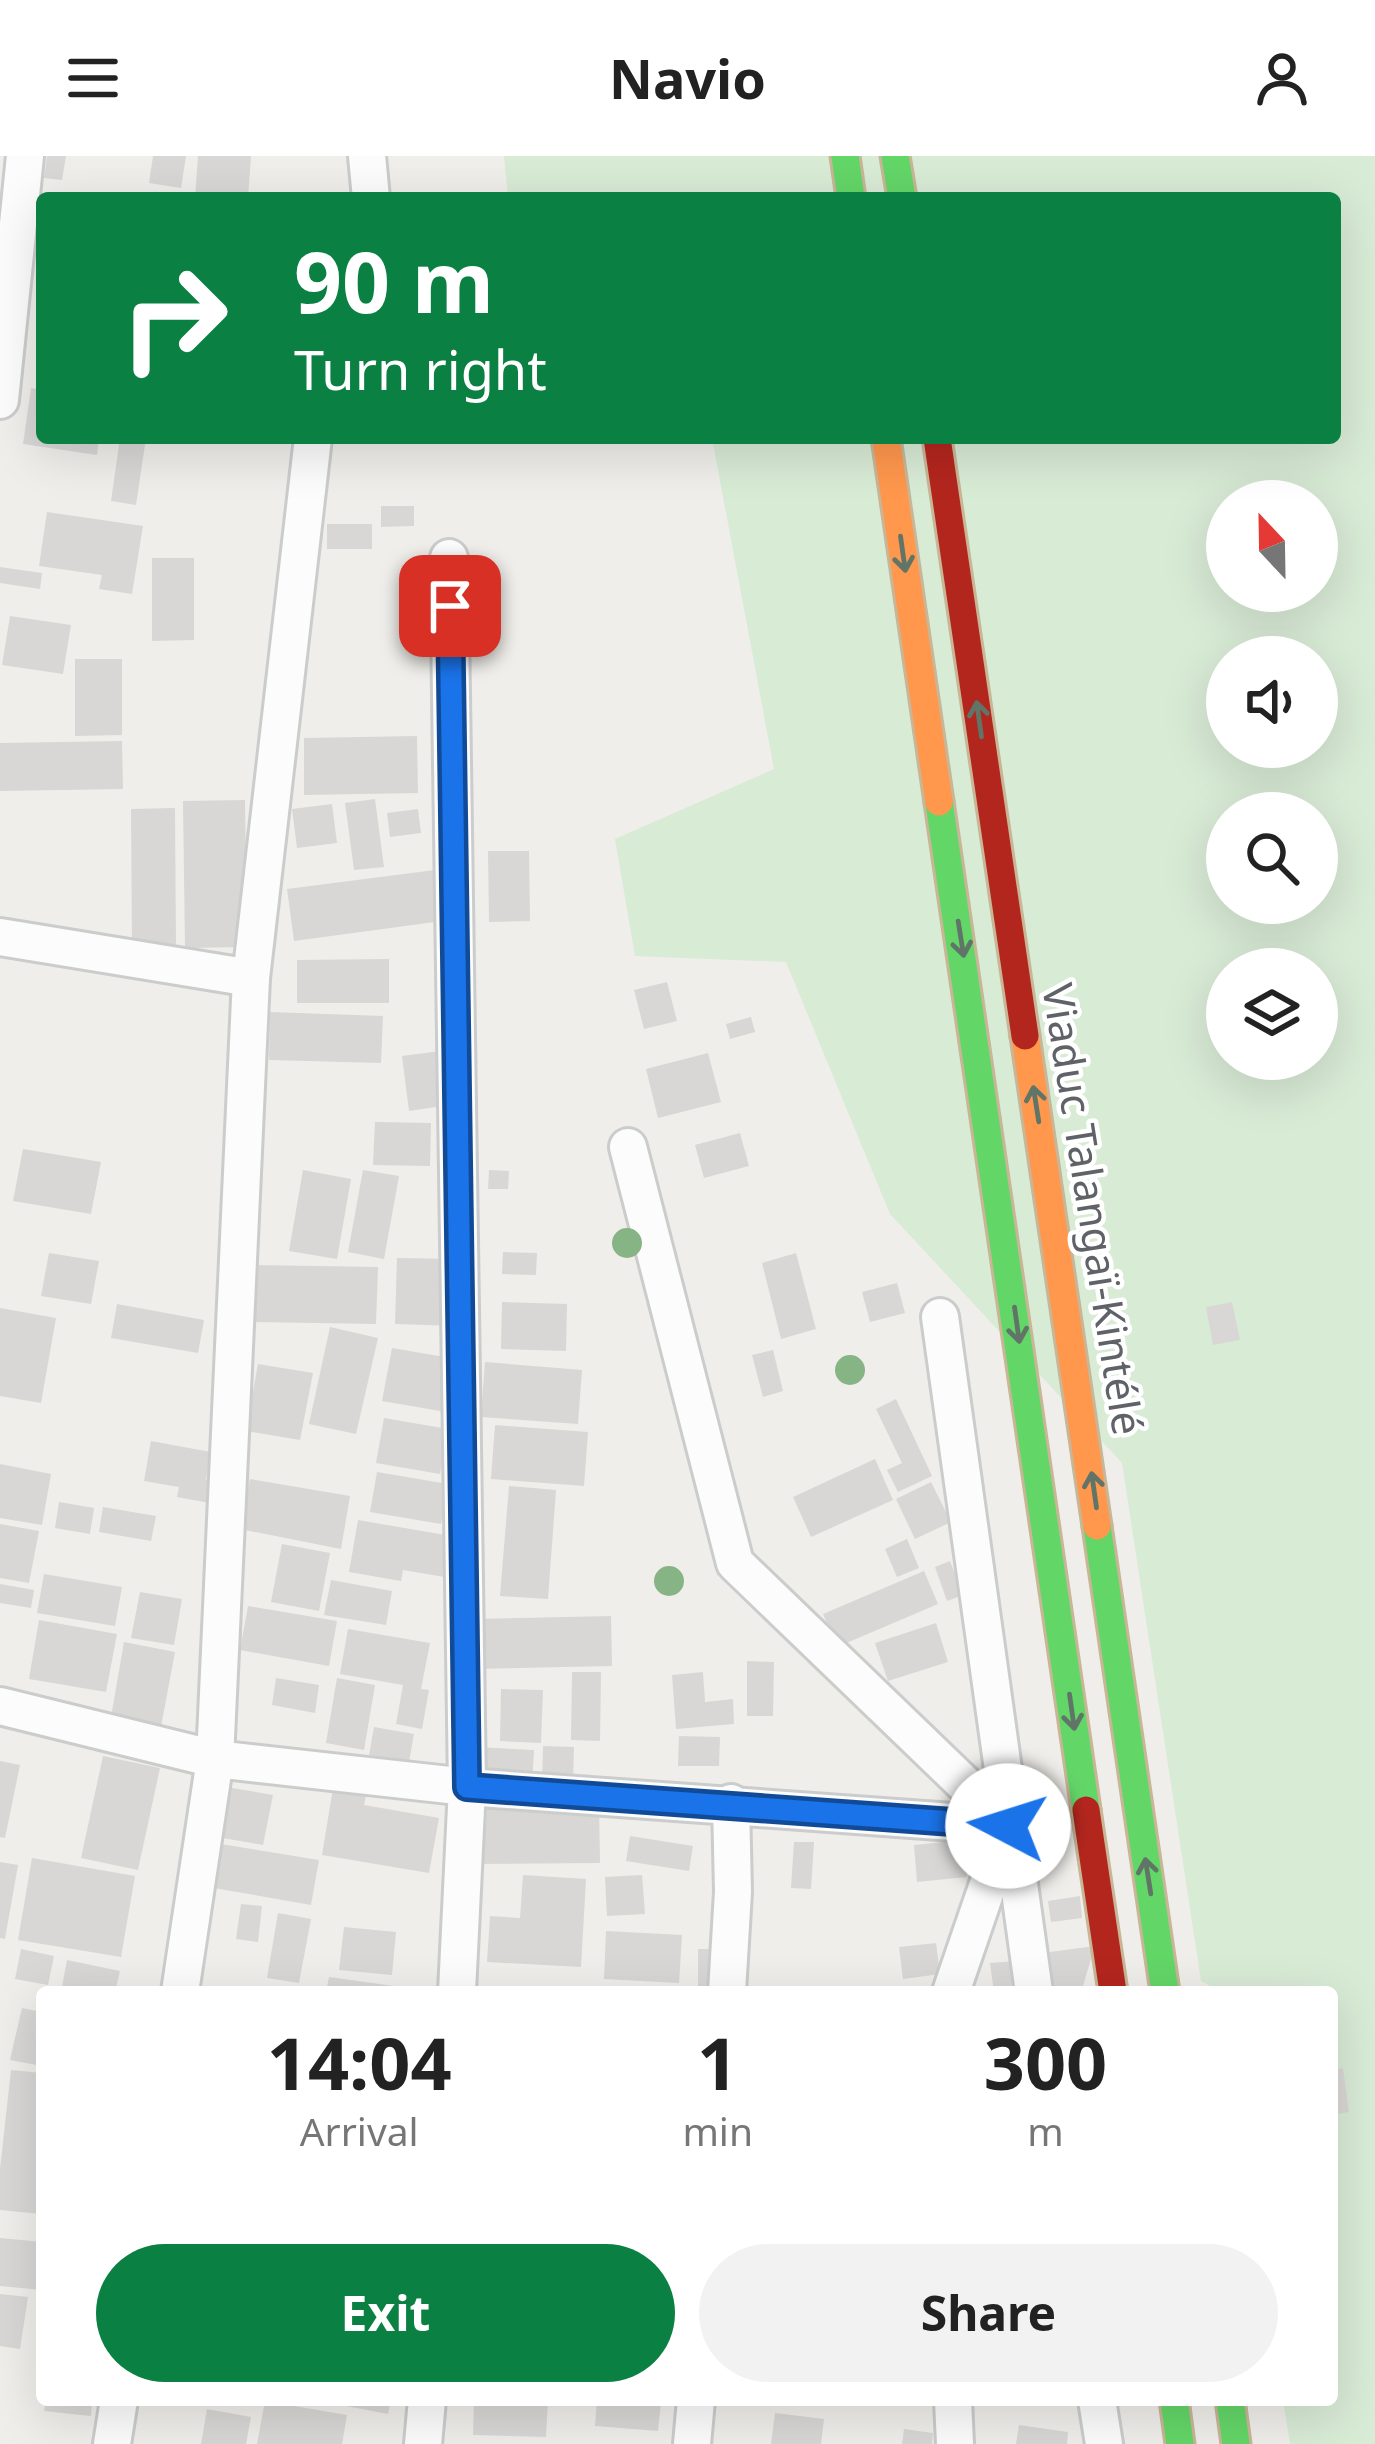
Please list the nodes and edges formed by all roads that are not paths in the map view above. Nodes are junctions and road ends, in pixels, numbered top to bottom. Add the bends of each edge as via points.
1 (25, 156) edge
2 (368, 156) edge
3 (845, 156) edge
4 (895, 156) edge
5 (371, 192) edge
6 (850, 192) edge
7 (901, 192) edge
8 (21, 194) edge
9 (0, 400) edge
10 (312, 444) edge
11 (887, 444) edge
12 (938, 444) edge
13 (449, 558) dead end
14 (0, 937) edge
15 (250, 977) junction
16 (628, 1147) dead end
17 (940, 1317) dead end
18 (0, 1706) edge
19 (215, 1759) junction
20 (467, 1787) junction
21 (731, 1803) junction
22 (1008, 1826) junction
23 (181, 1986) edge
24 (457, 1986) edge
25 (727, 1986) edge
26 (953, 1986) edge
27 (1033, 1986) edge
28 (1112, 1986) edge
29 (1165, 1986) edge
30 (118, 2406) edge
31 (426, 2406) edge
32 (695, 2406) edge
33 (953, 2406) edge
34 (1098, 2406) edge
35 (1175, 2406) edge
36 (1230, 2406) edge
37 (112, 2444) edge
38 (423, 2444) edge
39 (692, 2444) edge
40 (955, 2444) edge
41 (1104, 2444) edge
42 (1180, 2444) edge
43 (1236, 2444) edge

1 - 8 street
2 - 5 street
3 - 6 highway
4 - 7 highway
8 - 9 street
10 - 15 street
11 -> 28 highway
29 -> 12 highway, Viaduc Talangaï-Kintélé
13 - 20 street
14 - 15 street
15 - 19 street
16 - 22 street via 735,1563
17 - 22 street
18 - 19 street
19 - 20 street
19 - 23 street
20 - 21 street
20 - 24 street
21 - 22 street
21 - 25 street
22 - 26 street
22 - 27 street
30 - 37 street
31 - 38 street
32 - 39 street
33 - 40 street
34 - 41 street
35 - 42 highway
36 - 43 highway

